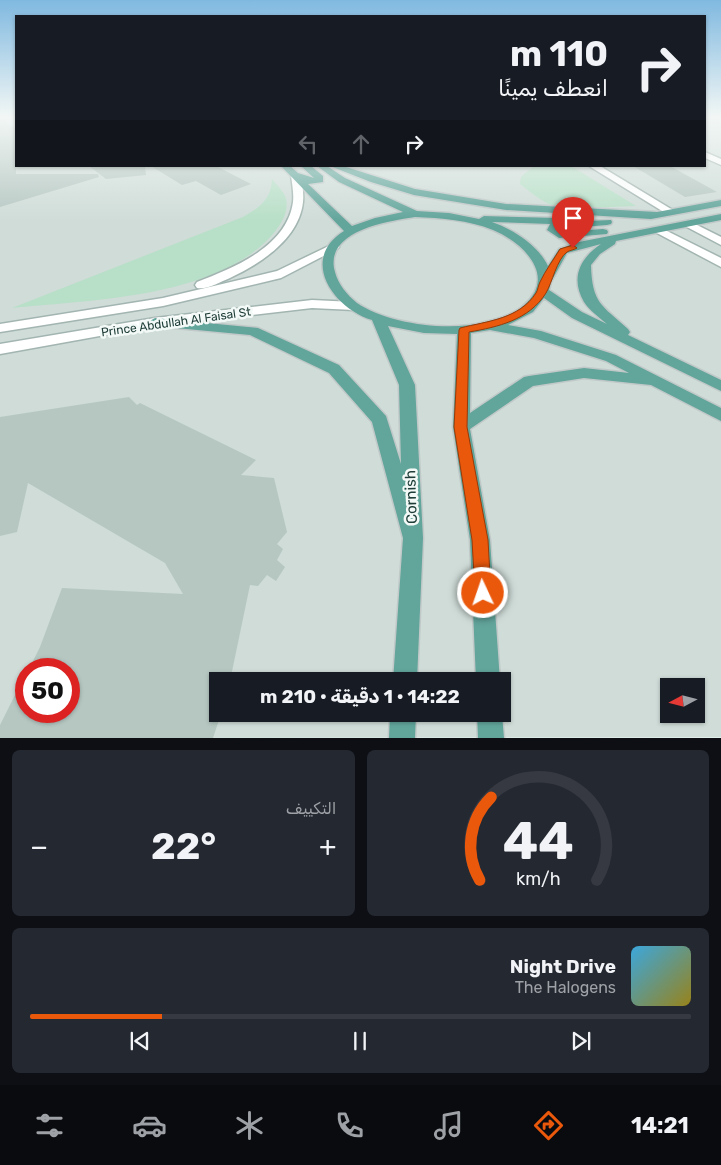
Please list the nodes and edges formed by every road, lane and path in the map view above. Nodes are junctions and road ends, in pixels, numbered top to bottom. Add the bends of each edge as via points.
1 (706, 155) edge
2 (721, 162) edge
3 (286, 167) edge
4 (306, 167) edge
5 (322, 167) edge
6 (337, 167) edge
7 (595, 167) edge
8 (296, 175) junction
9 (721, 203) edge
10 (671, 212) junction
11 (415, 214) junction
12 (660, 215) junction
13 (721, 217) edge
14 (465, 218) junction
15 (606, 222) junction
16 (689, 224) junction
17 (673, 227) junction
18 (659, 230) junction
19 (351, 231) junction
20 (617, 238) junction
21 (721, 242) edge
22 (333, 247) junction
23 (721, 262) edge
24 (544, 286) junction
25 (153, 303) junction
26 (354, 306) junction
27 (378, 318) junction
28 (155, 322) junction
29 (490, 326) junction
30 (0, 328) edge
31 (464, 330) junction
32 (0, 349) edge
33 (648, 351) junction
34 (657, 382) junction
35 (721, 386) edge
36 (721, 415) edge
37 (461, 427) junction
38 (413, 538) junction
39 (406, 672) edge
40 (487, 672) edge
41 (403, 722) edge
42 (490, 722) edge
43 (402, 738) edge
44 (491, 738) edge

1 - 2 street
3 - 8 main road
4 - 8 main road via 320,180 309,181
5 - 11 main road via 342,180
6 - 12 main road via 380,182 453,200 549,211
7 - 10 street
8 - 19 main road
8 - 25 street via 298,205 285,234 270,248 223,276
9 - 10 main road
10 - 12 main road
11 - 14 main road
11 - 19 main road via 391,217
12 - 15 main road
13 - 16 main road
14 - 15 main road
14 - 24 main road via 490,225 531,249 542,264
15 - 17 main road via 554,226 552,230 559,235 647,226
16 - 17 main road
16 - 21 street
17 - 18 main road
18 - 20 main road
18 - 23 street
19 - 22 main road
20 - 24 main road via 563,251
20 - 33 main road via 596,252 585,265 585,284 590,301
22 - 25 street, Prince Abdullah Al Faisal St via 281,274
22 - 26 main road via 327,266 333,286
24 - 29 main road via 532,305 514,317
24 - 33 main road via 577,315
25 - 30 street, Prince Abdullah Al Faisal St
26 - 27 main road
26 - 28 street, Prince Abdullah Al Faisal St via 312,304
27 - 31 main road via 405,326
27 - 38 main road, Cornish via 407,385
28 - 32 street, Prince Abdullah Al Faisal St
28 - 38 main road via 253,331 334,369 380,420
29 - 31 main road
29 - 34 main road via 536,334 611,358
31 - 37 main road
33 - 35 main road
34 - 36 main road
34 - 37 main road via 584,373 529,381
37 - 40 main road via 480,540
38 - 39 main road, Cornish
41 - 43 main road
42 - 44 main road

